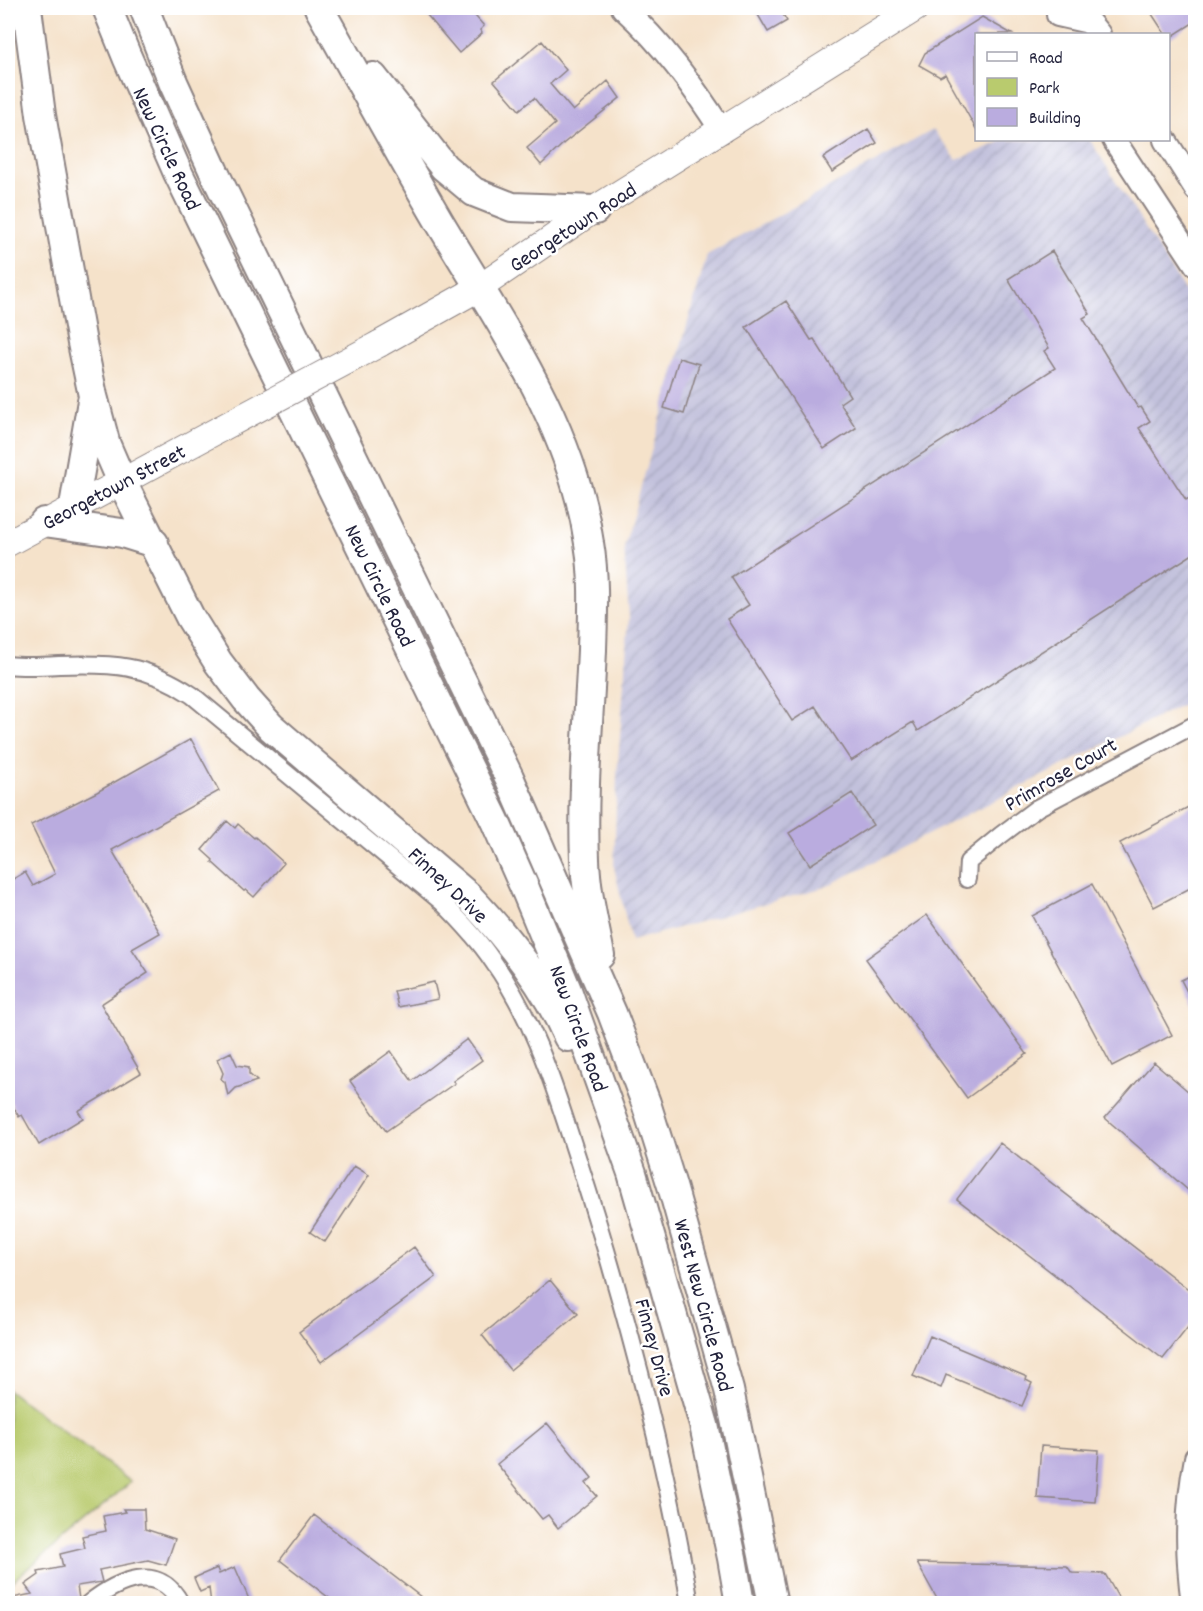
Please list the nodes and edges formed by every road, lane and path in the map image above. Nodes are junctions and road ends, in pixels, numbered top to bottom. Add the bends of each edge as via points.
1 (27, 8) edge
2 (107, 8) edge
3 (144, 8) edge
4 (320, 8) edge
5 (623, 8) edge
6 (916, 8) edge
7 (1059, 16) edge
8 (1098, 33) edge
9 (722, 131) junction
10 (1115, 141) edge
11 (1166, 141) edge
12 (1196, 189) edge
13 (595, 210) junction
14 (1196, 265) edge
15 (479, 288) junction
16 (93, 396) junction
17 (220, 429) joint
18 (122, 482) junction
19 (74, 506) junction
20 (44, 522) junction
21 (8, 543) edge
22 (154, 543) junction
23 (8, 665) edge
24 (1196, 724) edge
25 (967, 879) dead end
26 (612, 1013) junction
27 (632, 1173) junction
28 (1196, 1458) edge
29 (775, 1597) edge
30 (88, 1604) edge
31 (182, 1604) edge
32 (690, 1604) edge
33 (740, 1604) edge
34 (1193, 1604) edge

1 - 16 highway via 41,115
2 - 27 highway, New Circle Road via 178,173 526,891 567,990
3 - 26 highway, New Circle Road via 214,172 509,777
4 - 13 highway via 444,167 474,192 512,207
4 - 15 highway
5 - 9 street via 662,46
6 - 9 main road, Georgetown Road
7 - 8 street via 1089,22
9 - 13 main road, Georgetown Road
10 - 14 street
11 - 12 street
13 - 15 main road, Georgetown Road
15 - 17 main road, Georgetown Road, bridge
15 - 26 highway via 522,358 555,428 575,482 589,541 593,609 585,857 587,894
16 - 18 highway via 106,445
16 - 19 highway
17 - 18 main road, Georgetown Street
18 - 19 main road, Georgetown Street
18 - 22 highway
19 - 20 main road, Georgetown Street
20 - 21 main road, Georgetown Street
20 - 22 highway via 122,533
22 - 27 highway via 190,617 246,699 298,752 468,896 513,948 558,1016
23 - 32 street, Finney Drive via 123,665 171,681 442,902 492,959 541,1051 598,1222 649,1407
24 - 25 street, Primrose Court via 1037,808 968,862
26 - 29 highway, West New Circle Road via 646,1103 729,1390
27 - 33 highway, West New Circle Road via 704,1425
28 - 34 street via 1187,1529
30 - 31 street via 120,1583 149,1577 164,1582

